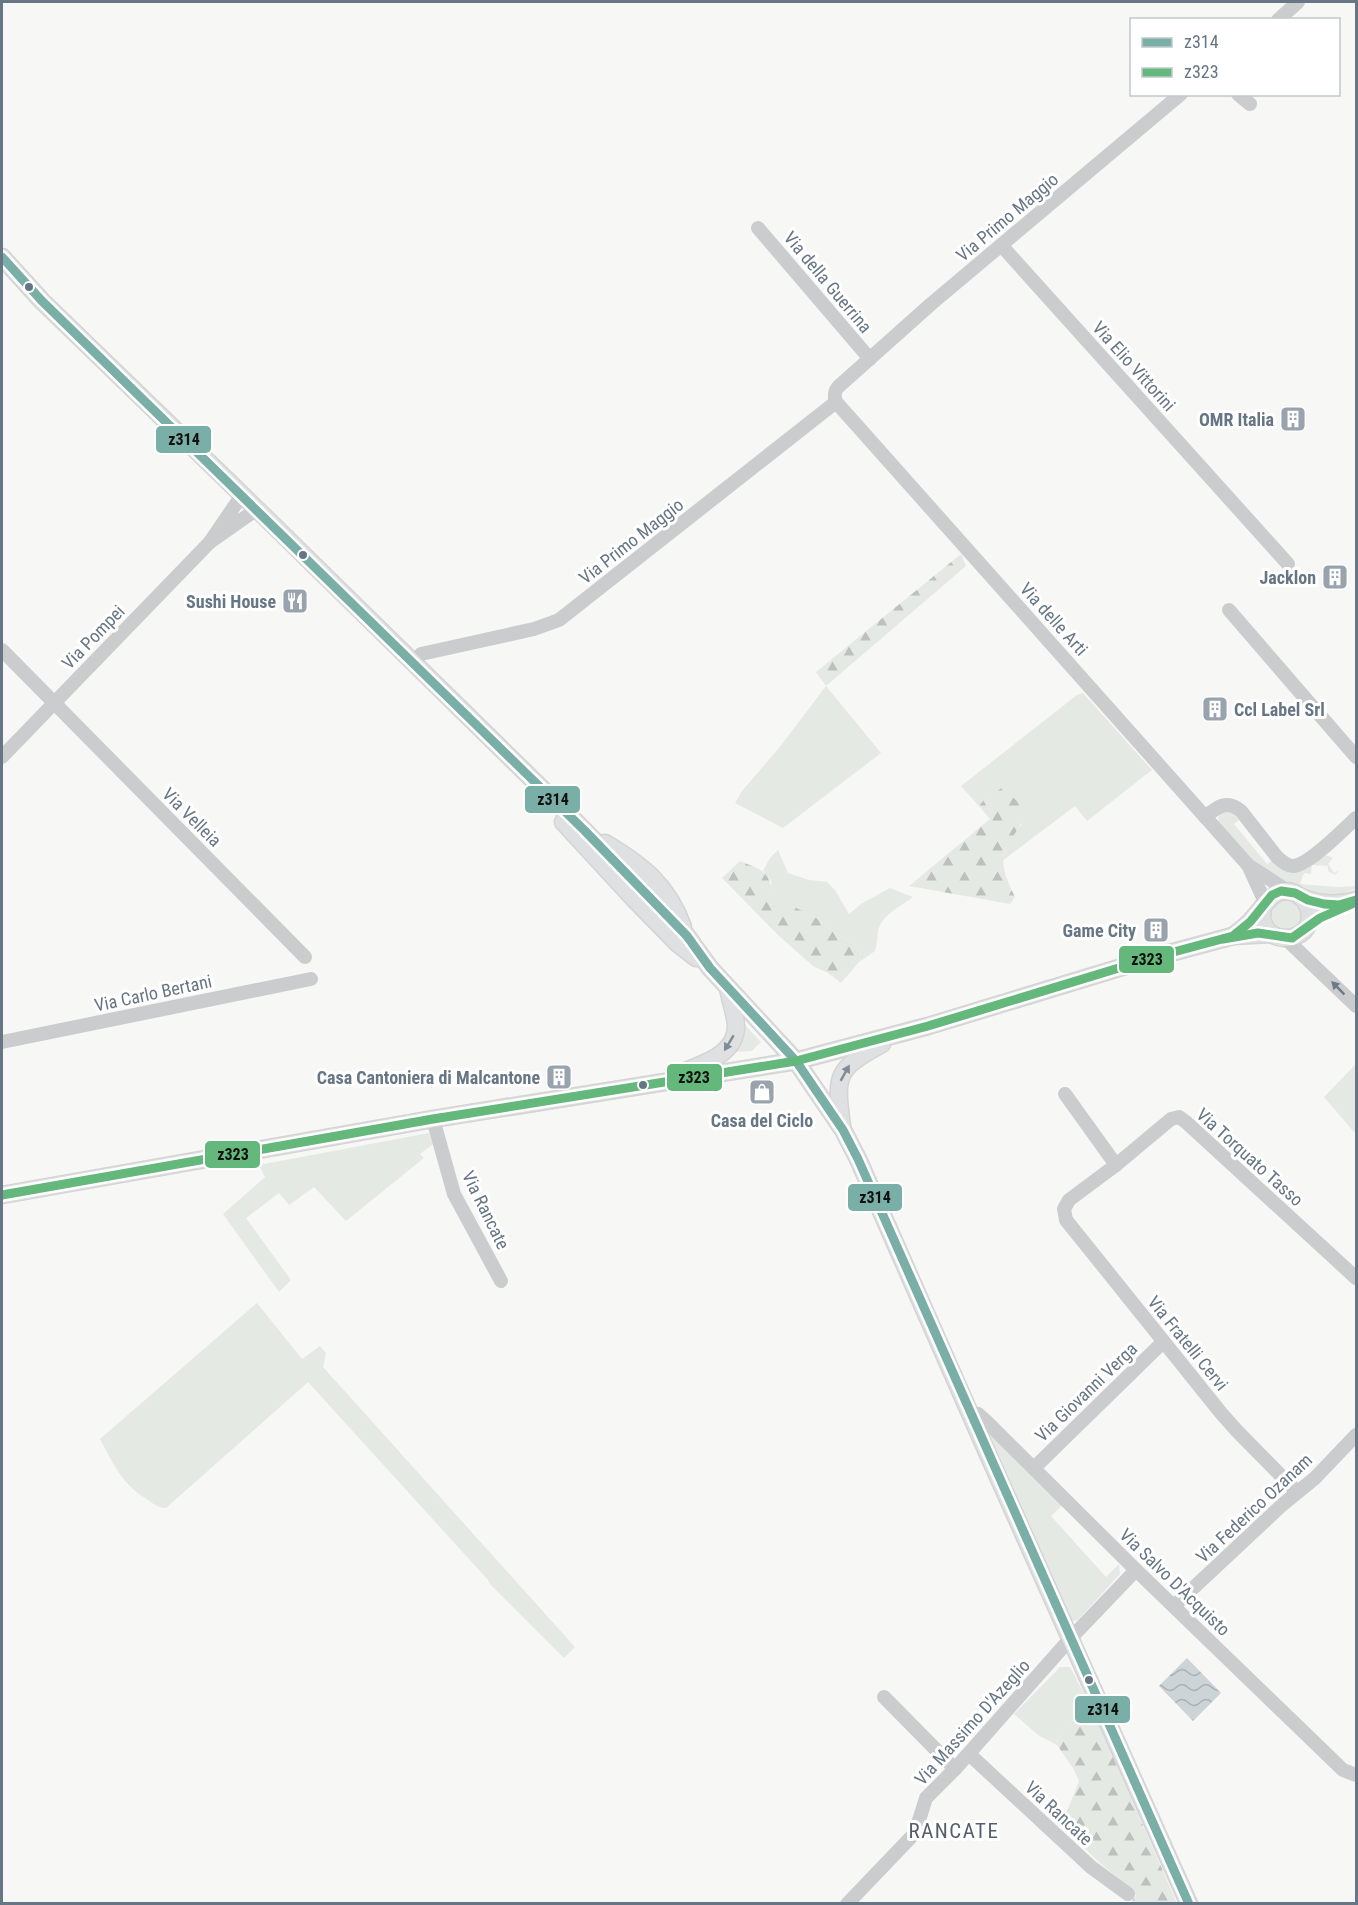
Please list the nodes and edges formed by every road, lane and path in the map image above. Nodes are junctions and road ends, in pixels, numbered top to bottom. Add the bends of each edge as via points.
1 (1298, 2) edge
2 (1280, 18) edge
3 (1179, 96) edge
4 (1240, 96) edge
5 (1244, 96) edge
6 (758, 228) dead end
7 (1001, 245) junction
8 (2, 257) edge
9 (2, 264) edge
10 (24, 283) junction
11 (870, 359) junction
12 (835, 399) junction
13 (242, 495) junction
14 (257, 508) junction
15 (210, 542) junction
16 (1288, 564) dead end
17 (1229, 610) dead end
18 (2, 650) edge
19 (421, 654) dead end
20 (54, 703) junction
21 (2, 757) edge
22 (1356, 757) edge
23 (514, 764) junction
24 (1205, 817) junction
25 (1356, 818) edge
26 (584, 830) junction
27 (1248, 865) junction
28 (651, 875) junction
29 (635, 891) junction
30 (1294, 894) junction
31 (1356, 902) edge
32 (1264, 904) junction
33 (1306, 927) junction
34 (687, 936) junction
35 (1233, 936) junction
36 (1278, 936) junction
37 (305, 957) dead end
38 (1315, 965) junction
39 (710, 968) junction
40 (311, 979) dead end
41 (728, 987) junction
42 (1356, 1006) edge
43 (905, 1032) junction
44 (2, 1042) edge
45 (796, 1061) junction
46 (669, 1082) junction
47 (1065, 1094) dead end
48 (433, 1119) junction
49 (843, 1130) junction
50 (1116, 1165) junction
51 (2, 1195) edge
52 (1064, 1209) joint
53 (1356, 1278) edge
54 (501, 1281) dead end
55 (1163, 1342) junction
56 (969, 1413) junction
57 (1356, 1435) edge
58 (1034, 1468) junction
59 (1297, 1492) junction
60 (1136, 1570) junction
61 (1174, 1606) junction
62 (1070, 1639) junction
63 (884, 1697) dead end
64 (969, 1754) junction
65 (955, 1770) junction
66 (1356, 1774) edge
67 (1128, 1894) dead end
68 (847, 1904) edge
69 (1189, 1904) edge

1 - 2 street
3 - 7 street, Via Primo Maggio
4 - 5 street via 1250,104
6 - 11 street, Via della Guerrina
7 - 11 street, Via Primo Maggio
7 - 16 street, Via Elio Vittorini
8 - 10 main road
9 - 10 main road
10 - 13 main road
11 - 12 street, Via Primo Maggio via 838,387
12 - 19 street, Via Primo Maggio via 559,620
12 - 24 street, Via delle Arti
13 - 14 main road
13 - 15 street, Via Pompei
14 - 15 street, Via Pompei
14 - 23 main road
15 - 20 street, Via Pompei
17 - 22 street
18 - 20 street, Via Velleia
20 - 21 street, Via Pompei
20 - 37 street, Via Velleia
23 - 26 main road
23 - 29 main road via 576,839
24 - 25 street via 1220,806 1234,806 1277,857 1294,866 1317,853
24 - 27 street, Via delle Arti
26 - 28 main road
26 - 29 main road
27 - 30 street, Via delle Arti
27 - 32 street, Via delle Arti
28 - 29 main road via 656,888
28 - 29 main road via 638,870
28 - 34 main road via 667,893
29 - 34 main road
29 - 39 main road via 678,944
30 - 31 main road via 1316,903
30 - 32 main road via 1281,891
30 - 33 main road via 1309,910
31 - 33 main road
32 - 35 main road
32 - 36 main road via 1262,921
33 - 36 main road via 1293,938
33 - 38 street
34 - 39 main road
35 - 36 main road
35 - 43 main road
36 - 38 street
42 -> 38 street
39 - 41 main road
40 - 44 street, Via Carlo Bertani
41 - 45 main road
41 -> 46 main road via 736,1025 731,1042 719,1056
43 - 45 main road
49 -> 43 main road via 838,1094 845,1070 860,1056
45 - 46 main road
45 - 49 main road
46 - 48 main road
47 - 50 street
48 - 51 main road
48 - 54 street, Via Rancate via 454,1194
49 - 56 main road
50 - 52 street, Via Torquato Tasso via 1069,1200
50 - 53 street, Via Torquato Tasso via 1173,1118 1181,1118
52 - 55 street, Via Fratelli Cervi via 1066,1220
55 - 58 street, Via Giovanni Verga
55 - 59 street, Via Fratelli Cervi via 1237,1431
56 - 58 street, Via Salvo D'Acquisto via 978,1414
56 - 62 main road
57 - 59 street, Via Federico Ozanam
58 - 60 street, Via Salvo D'Acquisto
59 - 61 street, Via Federico Ozanam
60 - 61 street, Via Salvo D'Acquisto
60 - 62 street, Via Massimo D'Azeglio
61 - 66 street, Via Salvo D'Acquisto via 1344,1770
62 - 64 street, Via Massimo D'Azeglio
62 - 69 main road
63 - 65 street
64 - 65 street, Via Massimo D'Azeglio
64 - 67 street, Via Rancate via 1091,1867
65 - 68 street, Via Massimo D'Azeglio via 926,1798 915,1833

